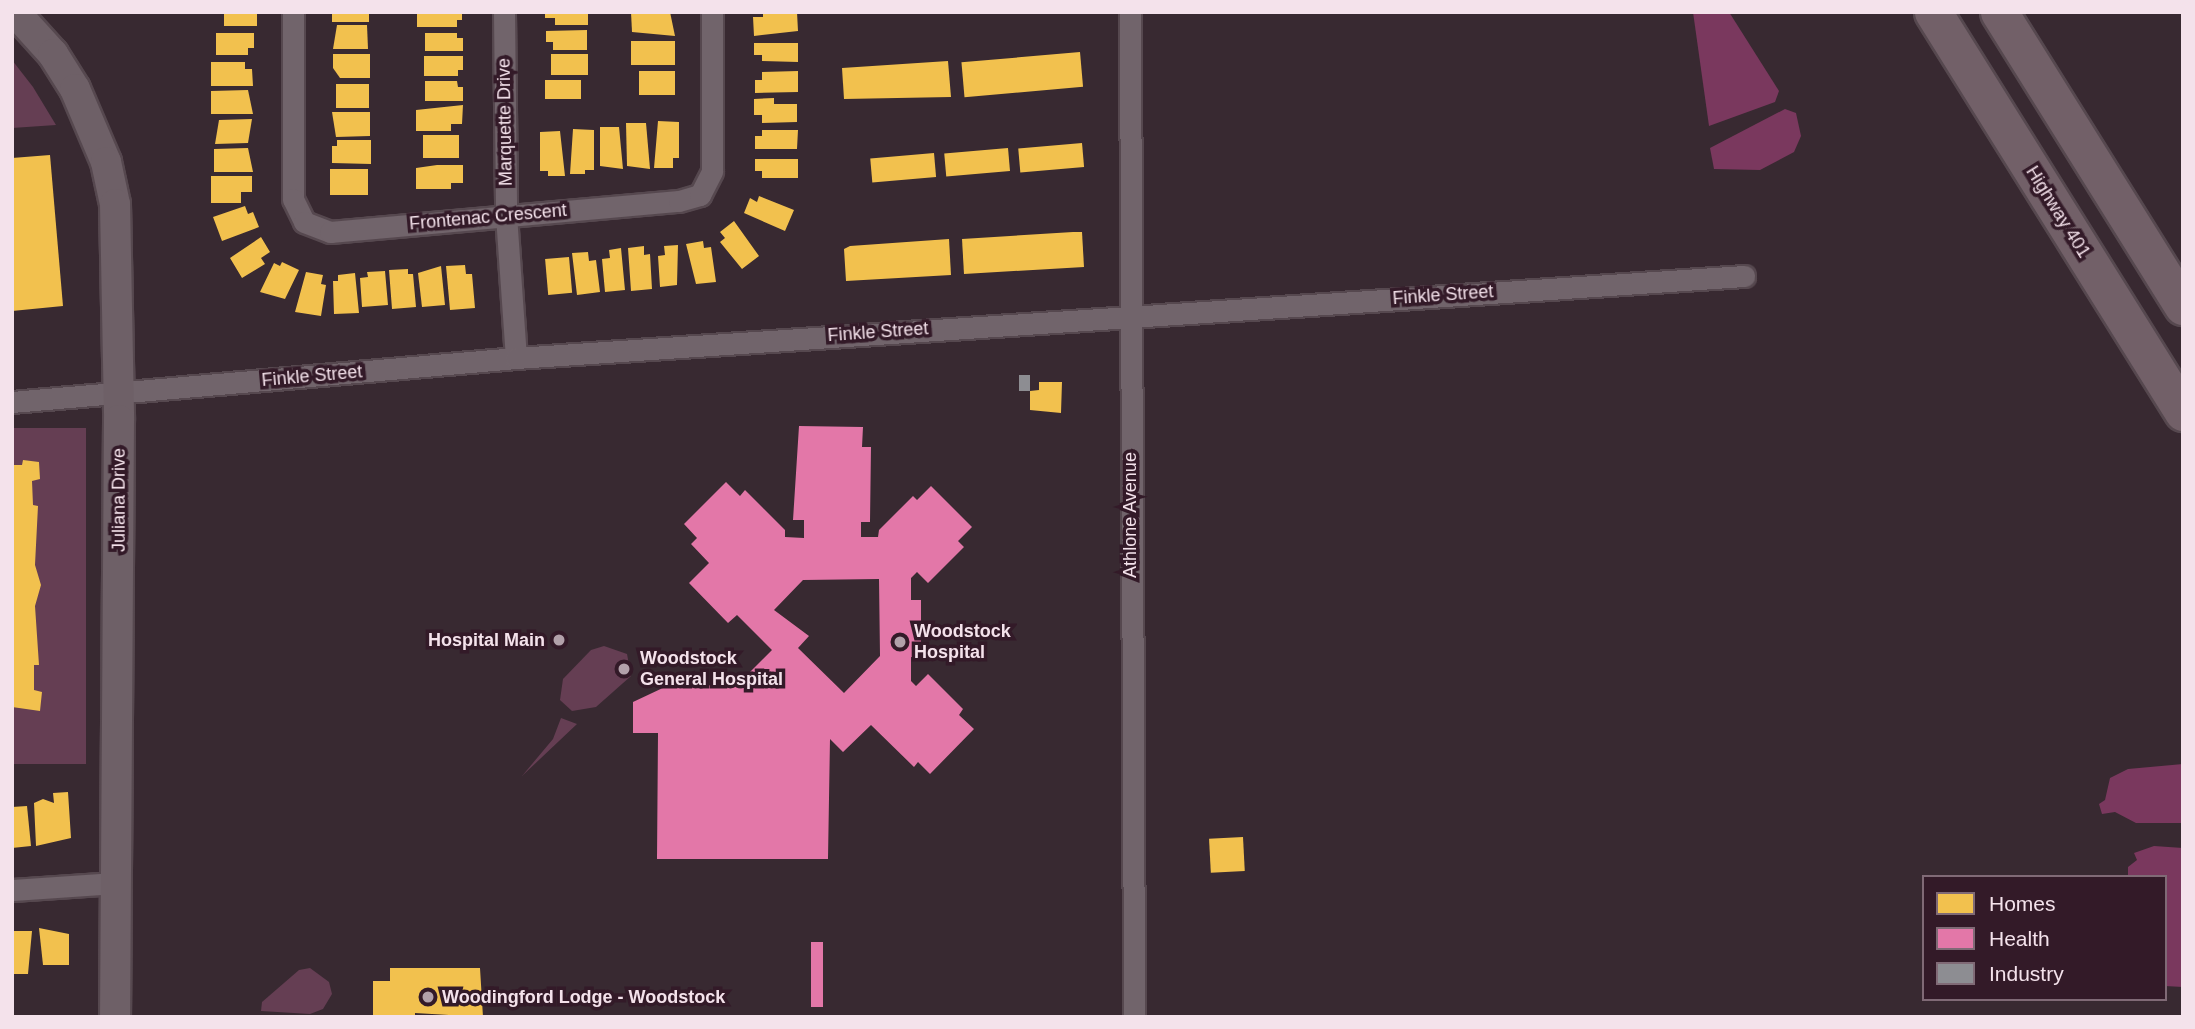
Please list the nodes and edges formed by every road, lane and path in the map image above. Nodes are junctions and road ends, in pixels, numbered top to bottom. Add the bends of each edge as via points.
1 (15, 12) edge
2 (293, 12) edge
3 (504, 12) edge
4 (712, 12) edge
5 (1130, 12) edge
6 (1933, 12) edge
7 (1998, 12) edge
8 (506, 215) junction
9 (1744, 276) dead end
10 (2183, 306) edge
11 (1130, 314) junction
12 (516, 358) junction
13 (119, 392) junction
14 (12, 402) edge
15 (2183, 412) edge
16 (116, 883) junction
17 (12, 890) edge
18 (115, 1017) edge
19 (1134, 1017) edge

1 - 13 street, Juliana Drive via 75,89 106,162 119,247
2 - 8 street, Frontenac Crescent via 293,199 304,222 330,232
3 - 8 street, Marquette Drive
4 - 8 street, Frontenac Crescent via 712,171 700,195 679,201
5 - 11 street, Athlone Avenue
6 - 15 highway, Highway 401
7 - 10 highway
8 - 12 street, Marquette Drive
9 - 11 street, Finkle Street
11 - 12 street, Finkle Street
11 - 19 street, Athlone Avenue
12 - 13 street, Finkle Street
13 - 14 street, Finkle Street
13 - 16 street, Juliana Drive
16 - 17 street
16 - 18 street, Juliana Drive

